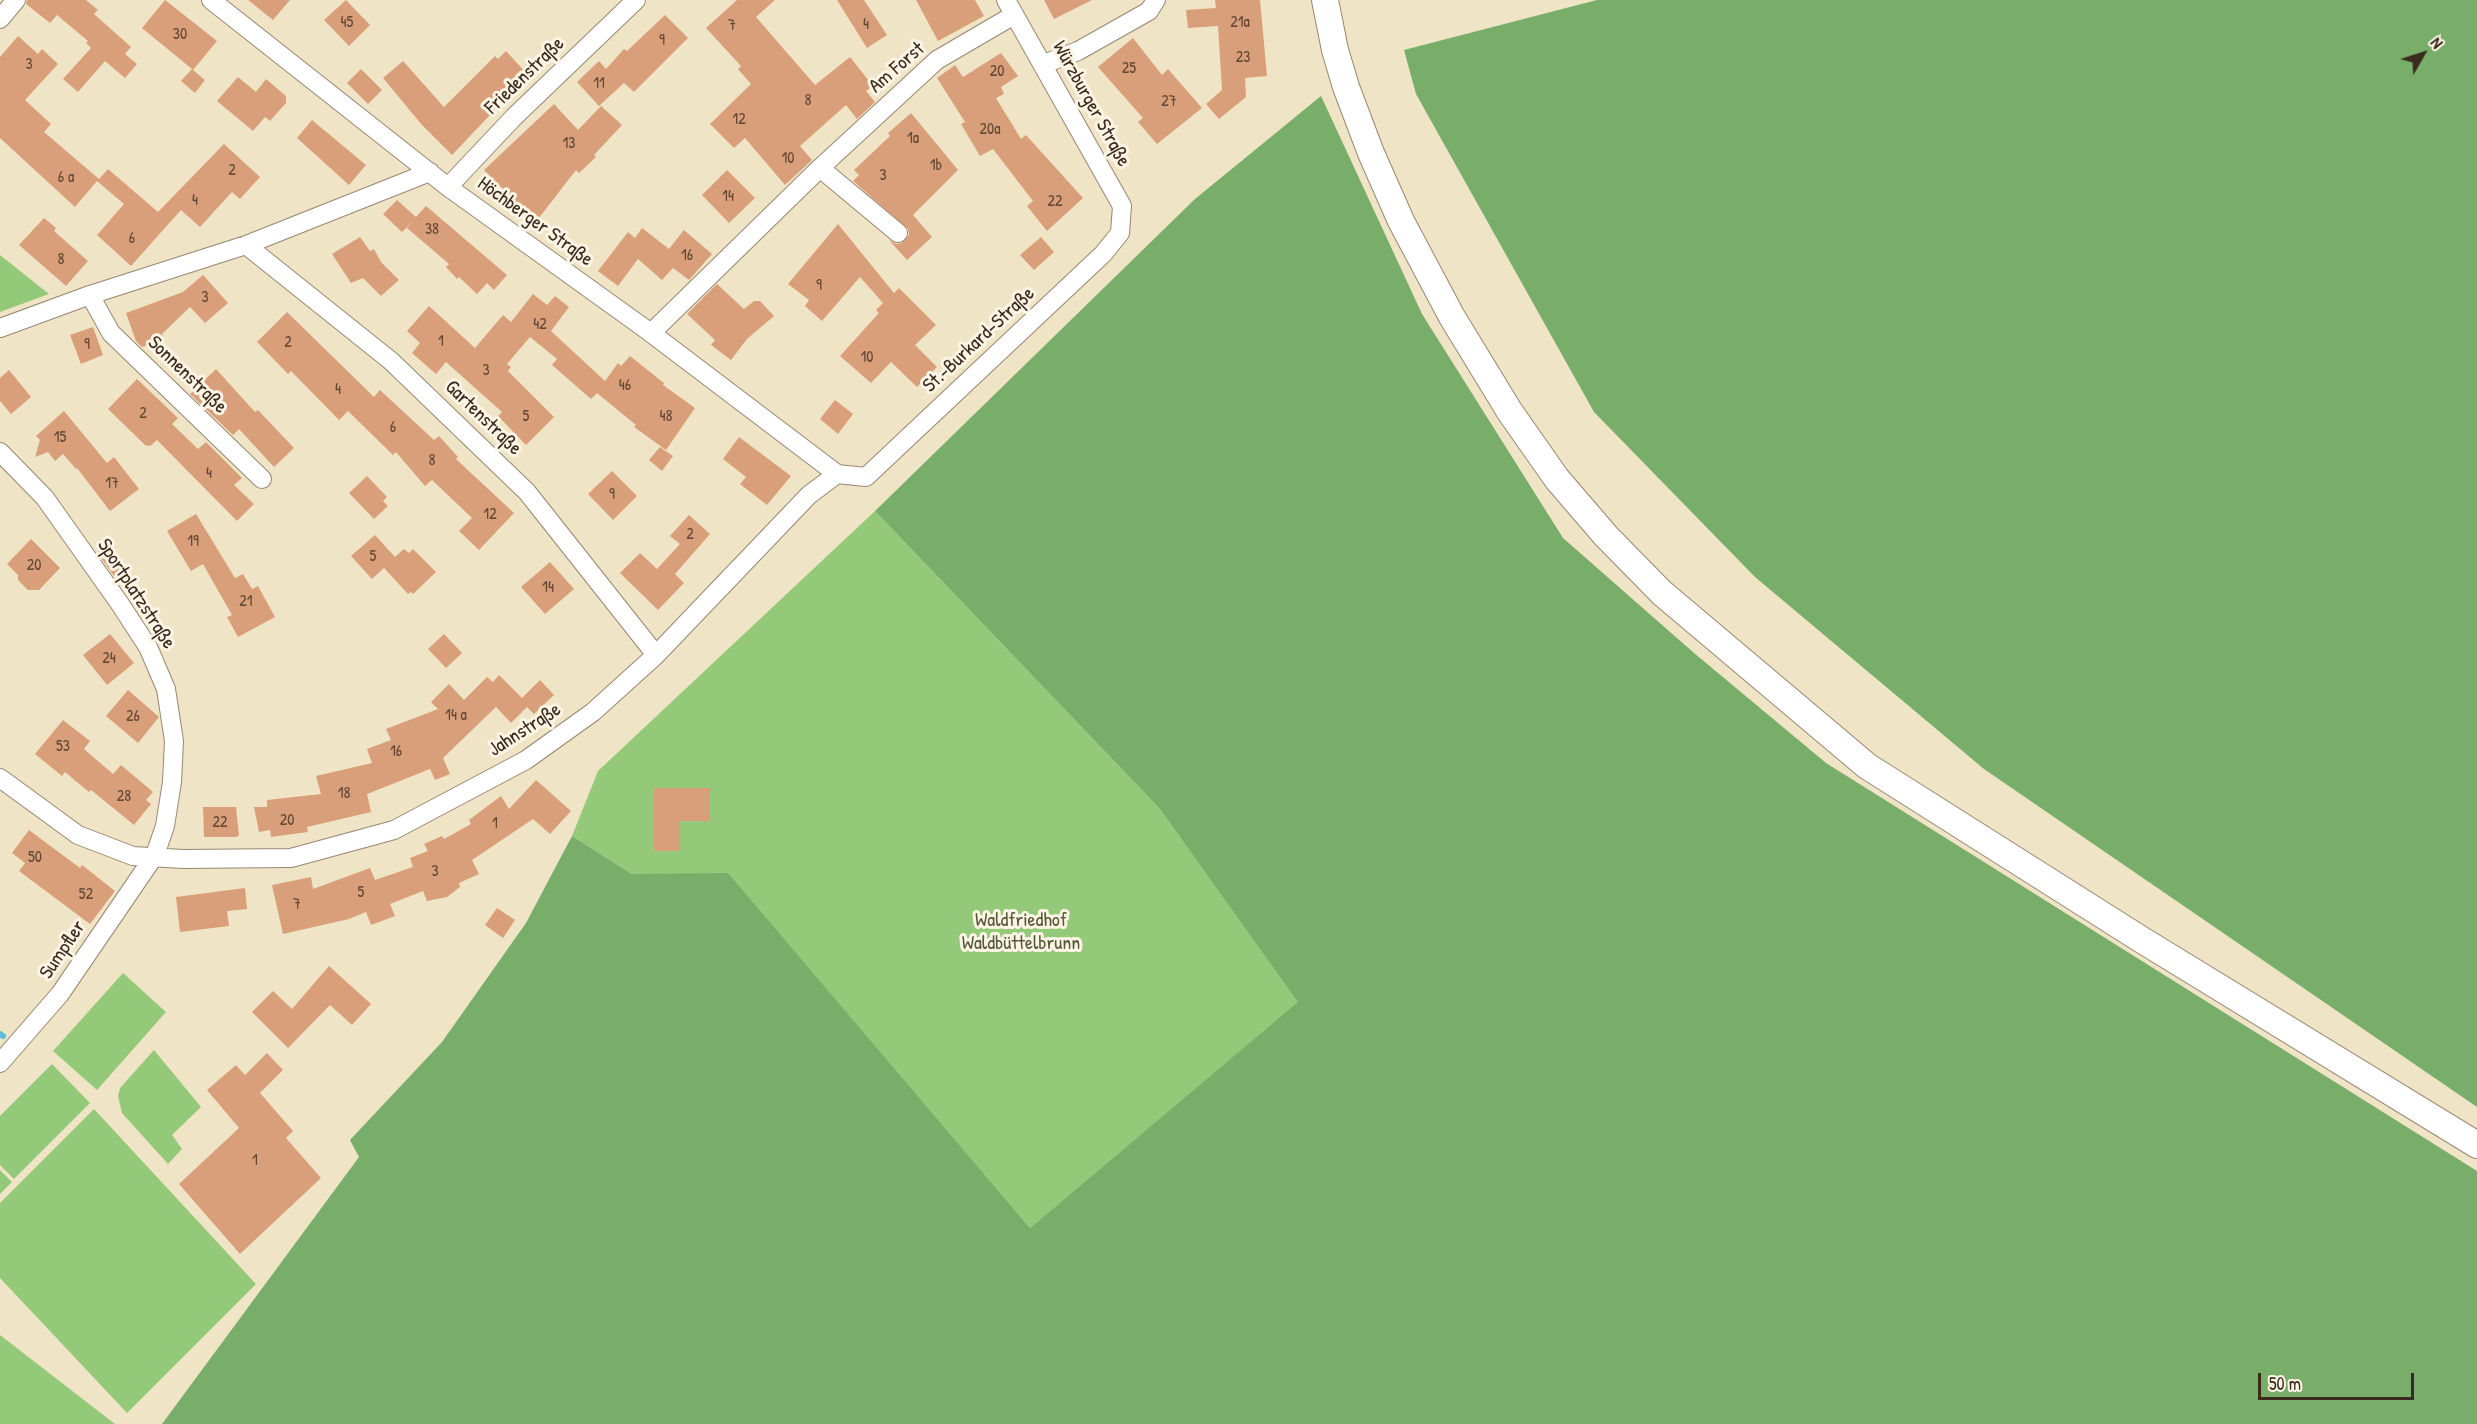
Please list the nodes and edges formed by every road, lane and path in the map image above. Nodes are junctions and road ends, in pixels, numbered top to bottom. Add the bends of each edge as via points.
1 (16, 0) edge
2 (211, 0) edge
3 (636, 0) edge
4 (1156, 0) edge
5 (1324, 0) edge
6 (1010, 8) edge
7 (0, 19) edge
8 (1044, 64) junction
9 (820, 168) junction
10 (430, 172) junction
11 (448, 187) junction
12 (898, 232) dead end
13 (1120, 233) joint
14 (246, 245) junction
15 (90, 295) junction
16 (0, 328) edge
17 (651, 333) junction
18 (0, 452) edge
19 (837, 474) junction
20 (262, 478) dead end
21 (656, 655) junction
22 (0, 778) edge
23 (155, 855) junction
24 (0, 1063) edge
25 (2477, 1144) edge

1 - 7 street
2 - 10 street, Höchberger Straße
3 - 11 street, Friedenstraße via 514,117
4 - 8 street via 1149,10 1078,51
5 - 25 main road via 1346,87 1401,221 1452,317 1510,412 1557,478 1662,593 1867,766
6 - 8 street, Würzburger Straße
6 - 9 street, Am Forst via 937,60
8 - 13 street, Würzburger Straße via 1122,206
9 - 12 street
9 - 17 street, Am Forst
10 - 11 street, Höchberger Straße
10 - 14 street
11 - 17 street, Höchberger Straße
13 - 19 street, St.-Burkard-Straße via 1103,254 866,477
14 - 15 street
14 - 21 street, Gartenstraße via 391,361 527,492
15 - 16 street
15 - 20 street, Sonnenstraße via 111,333
17 - 19 street, Höchberger Straße
18 - 23 street, Sportplatzstraße via 45,498 120,604 148,647 166,689 174,741 172,782 165,826
19 - 21 street, Jahnstraße via 808,495
21 - 23 street, Jahnstraße via 593,712 526,760 394,830 291,858 183,859
22 - 23 street, Jahnstraße via 78,835 133,855
23 - 24 street, Sumpfler via 60,994

